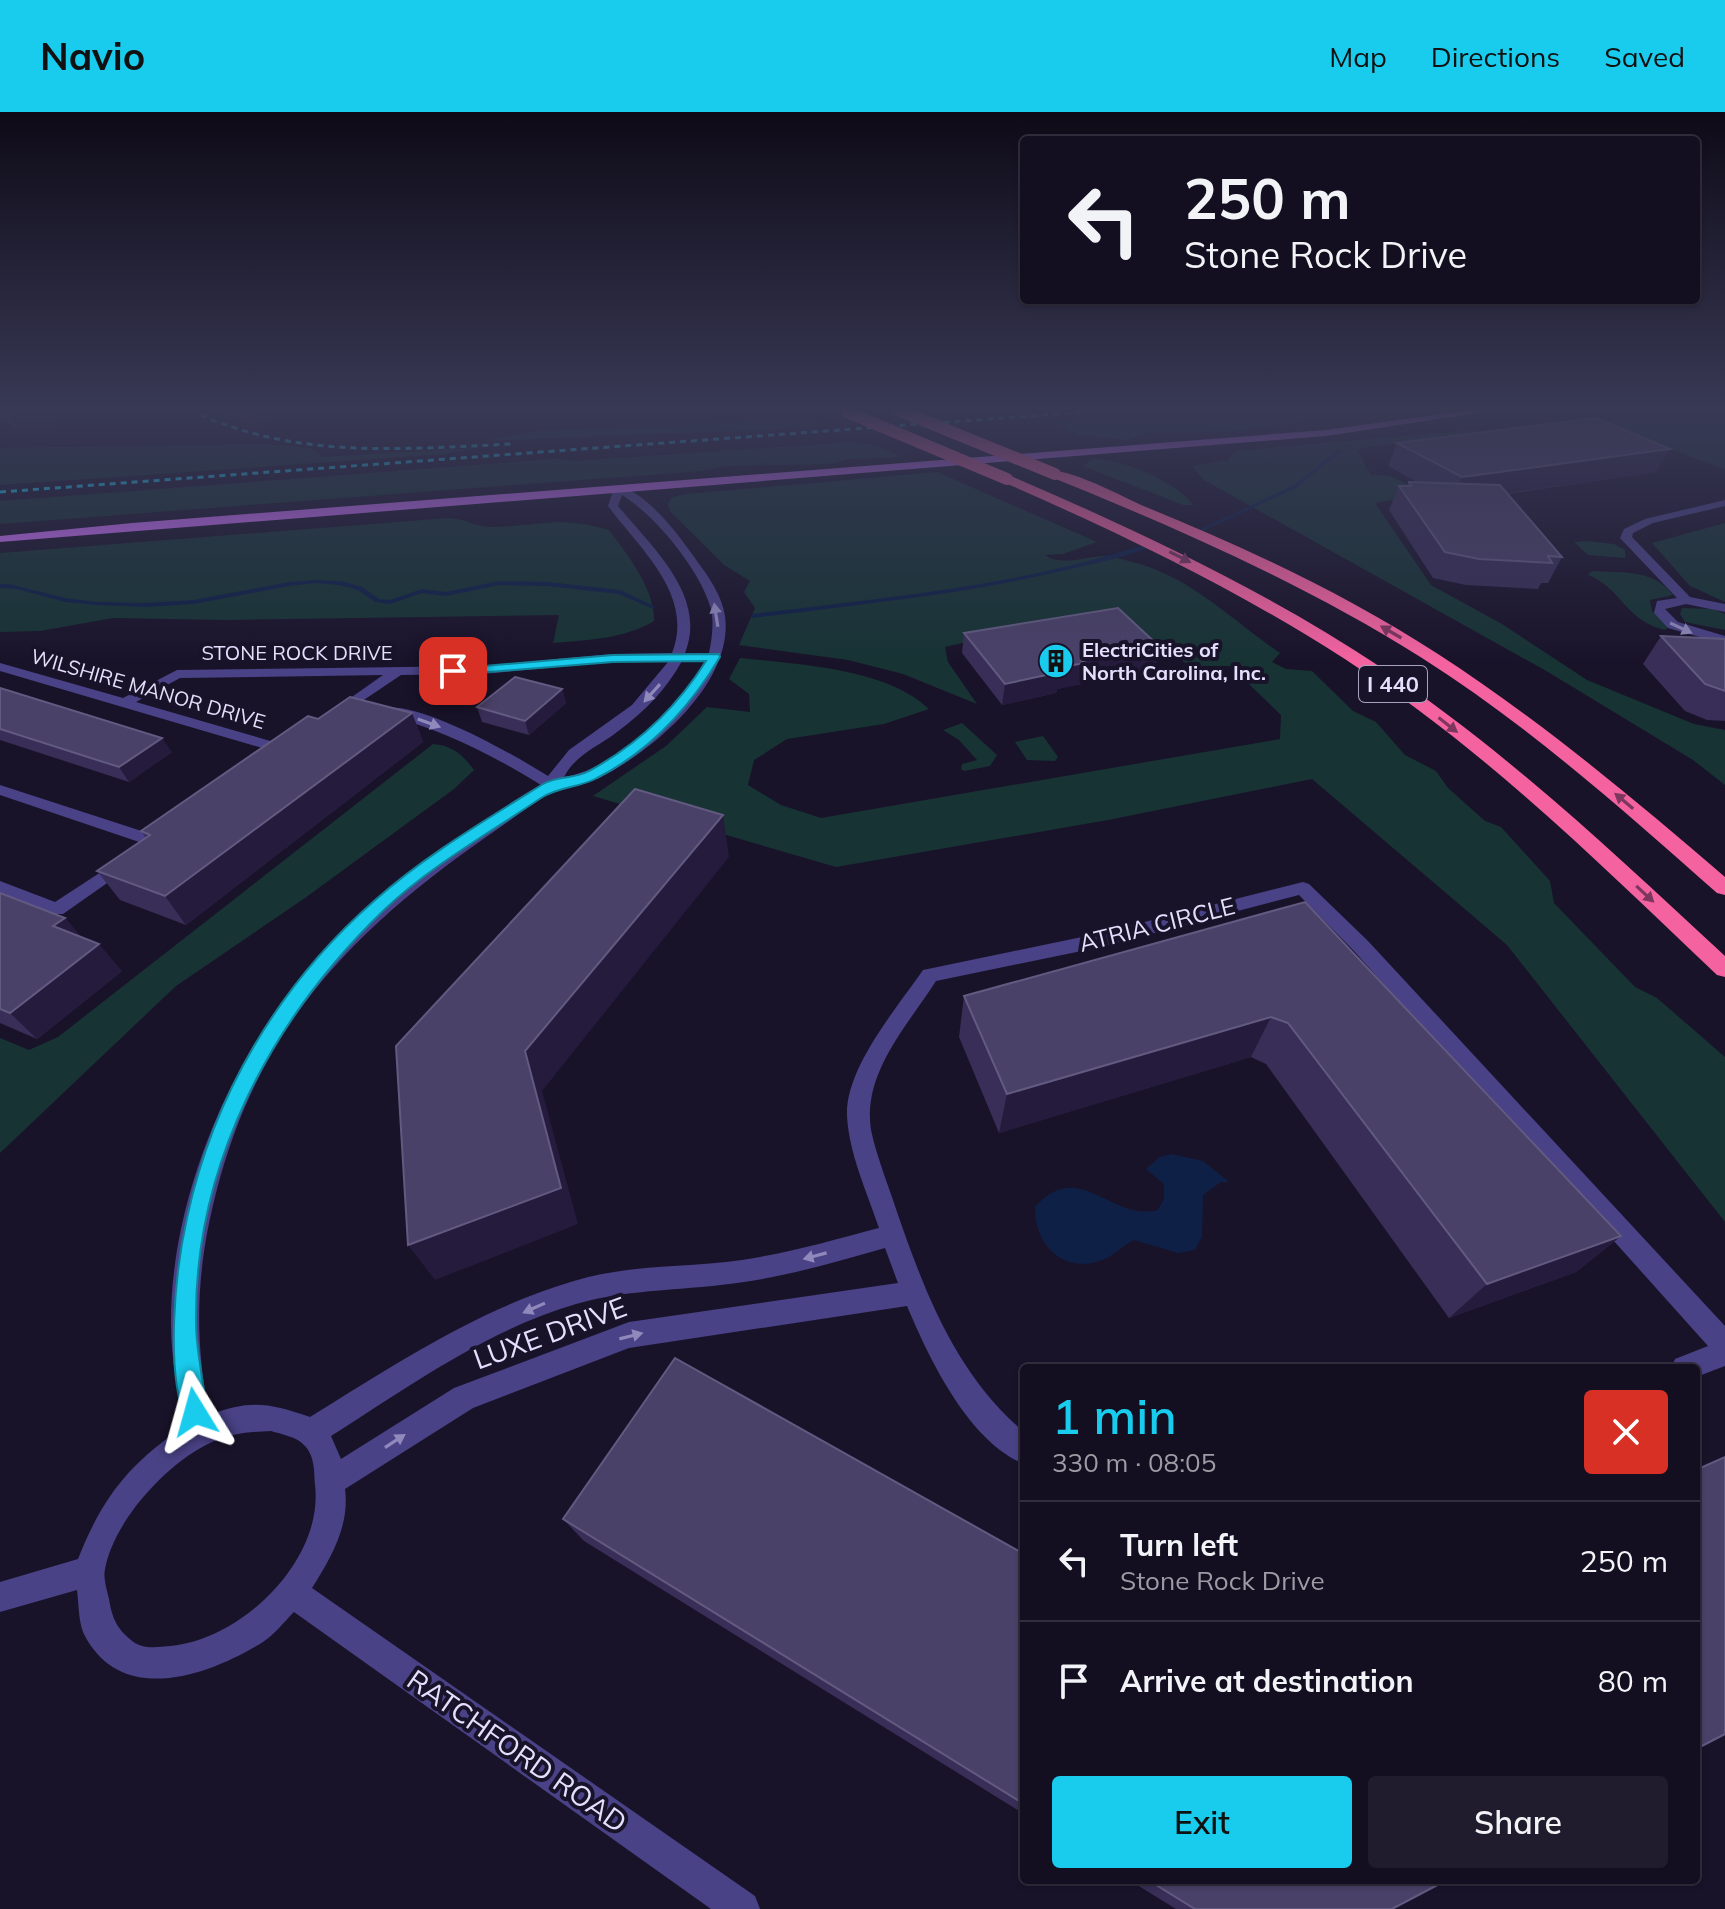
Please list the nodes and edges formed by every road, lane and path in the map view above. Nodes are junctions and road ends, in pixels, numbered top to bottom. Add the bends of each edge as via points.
1 (548, 494) edge
2 (617, 494) edge
3 (629, 494) edge
4 (1039, 494) edge
5 (1101, 494) edge
6 (1725, 503) edge
7 (0, 539) edge
8 (1686, 600) junction
9 (1725, 608) edge
10 (1725, 640) edge
11 (677, 656) junction
12 (714, 657) junction
13 (0, 667) edge
14 (396, 673) junction
15 (126, 702) junction
16 (354, 702) junction
17 (320, 726) edge
18 (262, 766) edge
19 (552, 785) junction
20 (0, 790) edge
21 (0, 887) edge
22 (1725, 888) edge
23 (1725, 969) edge
24 (891, 1236) junction
25 (911, 1293) junction
26 (1725, 1345) edge
27 (1725, 1353) edge
28 (1695, 1364) edge
29 (312, 1432) junction
30 (199, 1433) junction
31 (1020, 1447) edge
32 (329, 1483) junction
33 (89, 1571) junction
34 (292, 1592) junction
35 (0, 1597) edge
36 (742, 1909) edge

1 - 7 main road
2 - 11 street via 613,506 669,580 682,607 684,631
12 -> 3 street via 719,623 710,590 642,502
4 -> 23 highway, I 440, bridge via 1209,572 1378,673 1577,830
22 -> 5 highway, I 440, bridge via 1586,769 1402,639 1275,569
6 - 8 street via 1628,531 1626,538
8 - 9 street
8 -> 10 street via 1661,604 1658,610 1689,632
11 - 12 street, STONE ROCK DRIVE
11 - 14 street, STONE ROCK DRIVE
11 -> 19 street via 643,703 562,761
12 - 19 street via 693,691 648,738 591,777
13 - 15 street, WILSHIRE MANOR DRIVE
14 - 15 street, STONE ROCK DRIVE via 177,674
14 - 16 street
15 - 18 street, WILSHIRE MANOR DRIVE via 291,746
16 - 17 street
16 -> 19 street via 458,734
19 - 30 street via 380,905 298,995 244,1078 206,1177 193,1243 184,1323
20 - 21 street via 160,837 57,910
24 - 25 street, ATRIA CIRCLE
24 - 26 street, ATRIA CIRCLE via 858,1109 868,1076 930,975 1101,940 1303,888
24 -> 29 street, LUXE DRIVE via 740,1271 614,1282 546,1302 460,1340
25 - 31 street, ATRIA CIRCLE via 986,1419
32 -> 25 street, LUXE DRIVE via 464,1398 629,1335
27 - 28 street
29 - 30 street via 271,1417 234,1419
29 - 32 street via 326,1453
30 - 33 street via 160,1459 126,1495
32 - 34 street via 333,1506 320,1548
33 - 34 street via 98,1629 123,1655 150,1664 193,1660 254,1630
33 - 35 street
34 - 36 street, RATCHFORD ROAD

